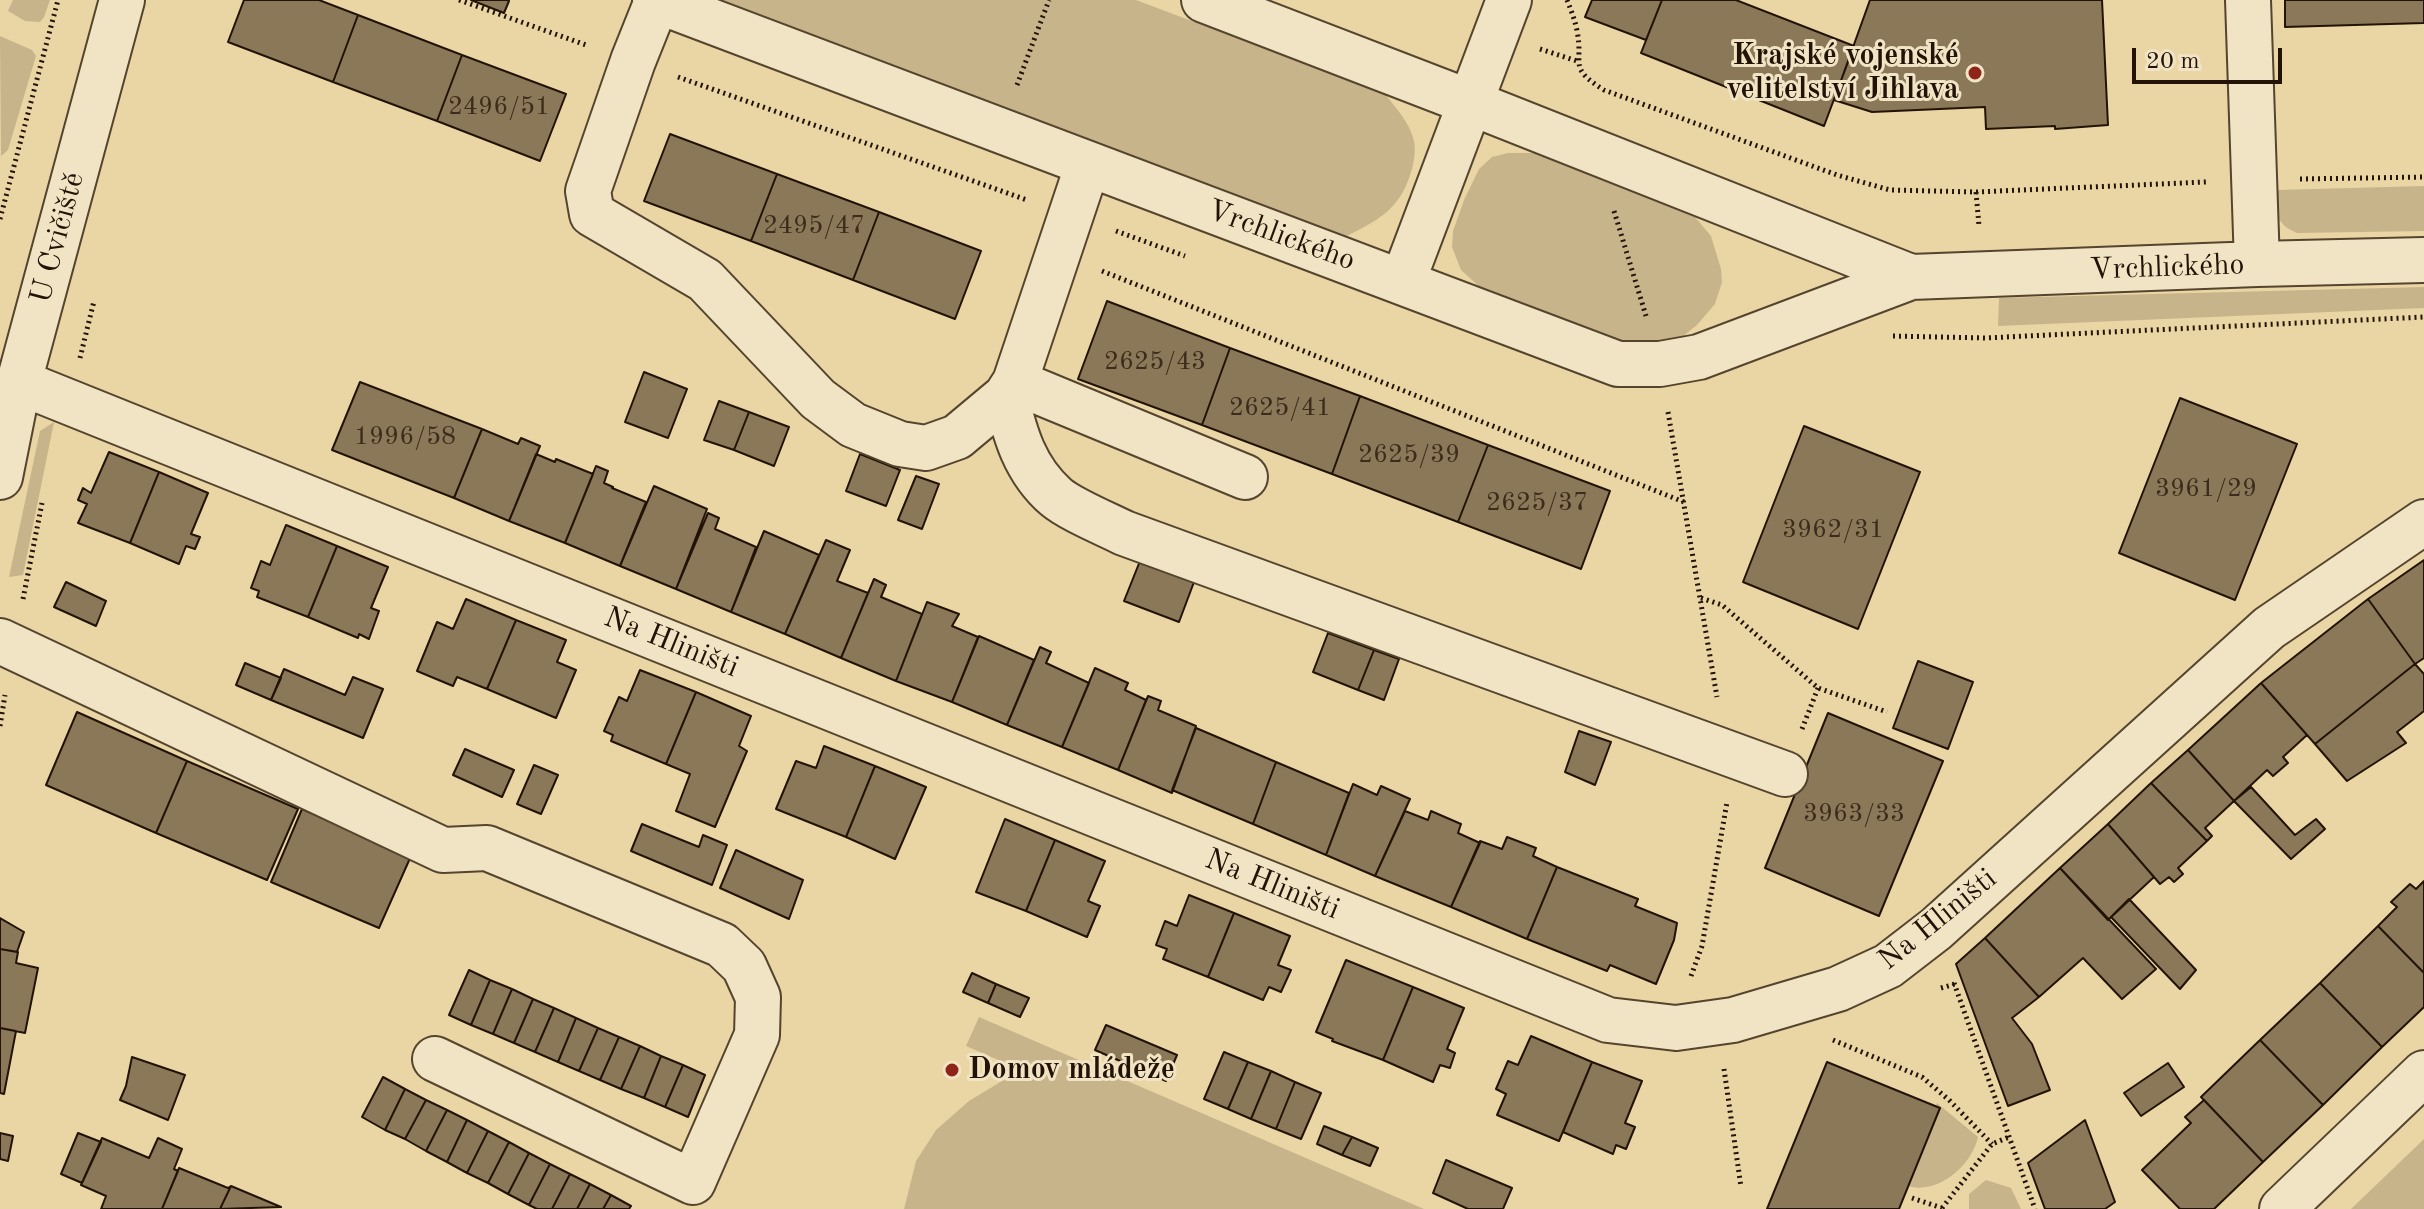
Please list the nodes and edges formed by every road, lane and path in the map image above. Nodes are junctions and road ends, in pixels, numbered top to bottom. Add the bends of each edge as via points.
1 (58, 0) edge
2 (122, 0) edge
3 (656, 0) edge
4 (1204, 0) edge
5 (1509, 0) edge
6 (1567, 0) edge
7 (2248, 0) edge
8 (1532, 46) dead end
9 (1577, 61) junction
10 (1469, 102) junction
11 (1596, 153) junction
12 (1088, 164) junction
13 (2424, 177) edge
14 (2253, 180) junction
15 (0, 219) edge
16 (1058, 253) junction
17 (2424, 260) edge
18 (2257, 264) junction
19 (1911, 277) junction
20 (1403, 281) junction
21 (2424, 317) edge
22 (1879, 336) dead end
23 (1660, 364) junction
24 (19, 382) junction
25 (1010, 389) junction
26 (0, 477) edge
27 (1245, 477) dead end
28 (43, 497) dead end
29 (1685, 503) junction
30 (2424, 522) edge
31 (1701, 598) junction
32 (7, 643) edge
33 (1887, 712) dead end
34 (1727, 751) junction
35 (1785, 774) dead end
36 (1689, 983) dead end
37 (1955, 984) dead end
38 (1821, 1035) dead end
39 (1722, 1056) dead end
40 (435, 1059) dead end
41 (2424, 1073) edge
42 (2009, 1137) junction
43 (1992, 1144) junction
44 (1741, 1187) dead end
45 (1912, 1198) dead end
46 (1942, 1209) edge
47 (2035, 1209) edge
48 (2282, 1209) edge

1 - 15 path
2 - 24 street, U Cvičiště
3 - 12 street, Vrchlického
3 - 25 street via 588,191 592,214 705,280 818,399 853,425 926,448 957,437
4 - 10 street, Vrchlického
5 - 10 street
6 - 9 path via 1578,32
7 - 14 street
8 - 9 path
9 - 14 path via 1585,78 1604,90 1890,190 1976,192
10 - 11 street, Vrchlického
10 - 20 street
11 - 19 street, Vrchlického
11 - 23 path
12 - 16 street
12 - 20 street, Vrchlického
13 - 14 path
14 - 18 street
16 - 25 street
16 - 29 path
17 - 18 street, Vrchlického
18 - 19 street, Vrchlického
19 - 23 street, Vrchlického via 1699,357
20 - 23 street, Vrchlického via 1618,364
21 - 22 path via 1985,338
23 - 29 path
24 - 26 street, U Cvičiště
24 - 30 street, Na Hliništi via 1608,1020 1676,1028 1733,1020 1838,989 1888,966 1936,929 2269,628
25 - 27 street
25 - 34 street via 1018,444 1033,469 1057,498 1124,533
28 - 32 path
29 - 31 path
31 - 33 path via 1722,605 1818,688
31 - 34 path
32 - 40 street via 443,850 487,848 722,945 744,966 758,997 757,1035 693,1182
34 - 35 street
34 - 36 path via 1719,860
37 - 42 path
38 - 43 path via 1922,1077
39 - 44 path
41 - 48 street
42 - 43 path
42 - 47 path
43 - 46 path
45 - 46 path

